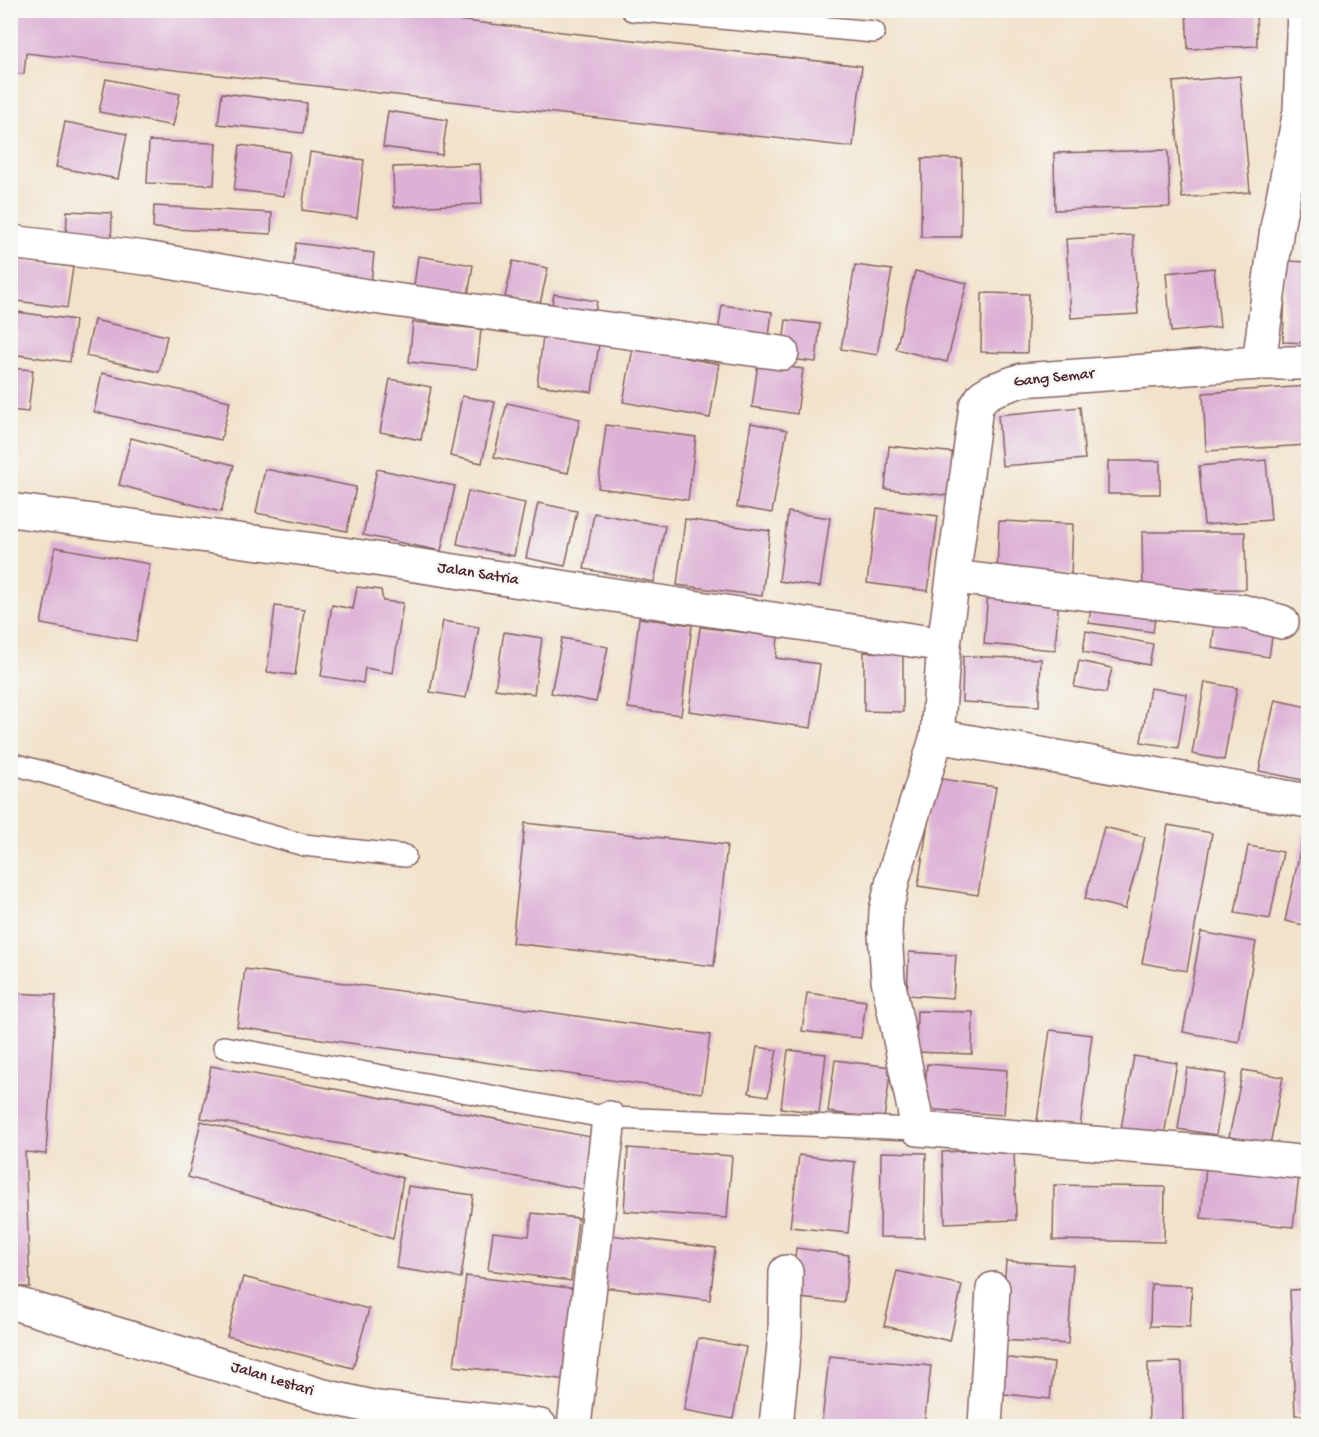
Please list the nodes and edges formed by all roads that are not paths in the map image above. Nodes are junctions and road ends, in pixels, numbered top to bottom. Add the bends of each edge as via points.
1 (632, 10) edge
2 (1304, 10) edge
3 (874, 32) dead end
4 (10, 242) edge
5 (782, 353) dead end
6 (1259, 363) junction
7 (1308, 363) edge
8 (10, 510) edge
9 (955, 577) junction
10 (1282, 622) dead end
11 (944, 645) junction
12 (937, 736) junction
13 (10, 763) edge
14 (1308, 801) edge
15 (405, 856) dead end
16 (224, 1047) dead end
17 (609, 1118) junction
18 (918, 1129) junction
19 (1308, 1163) edge
20 (786, 1272) dead end
21 (993, 1289) dead end
22 (10, 1302) edge
23 (435, 1421) edge
24 (540, 1426) edge
25 (574, 1426) edge
26 (776, 1426) edge
27 (985, 1426) edge

1 - 3 lane
2 - 6 street via 1300,111 1277,228
4 - 5 street via 145,258 373,297
6 - 7 street, Gang Semar
6 - 9 street, Gang Semar via 1022,380 983,396 976,407 972,431
8 - 11 street, Jalan Satria via 329,552
9 - 10 street via 1240,611
9 - 11 street, Gang Semar
11 - 12 street, Gang Semar
12 - 14 street
12 - 18 street, Gang Semar via 886,911 888,980
13 - 15 lane via 304,845
16 - 17 lane
17 - 18 lane
17 - 25 street
18 - 19 street
20 - 26 street via 785,1334
21 - 27 street
22 - 23 street, Jalan Lestari via 320,1395
23 - 24 street, Jalan Lestari

